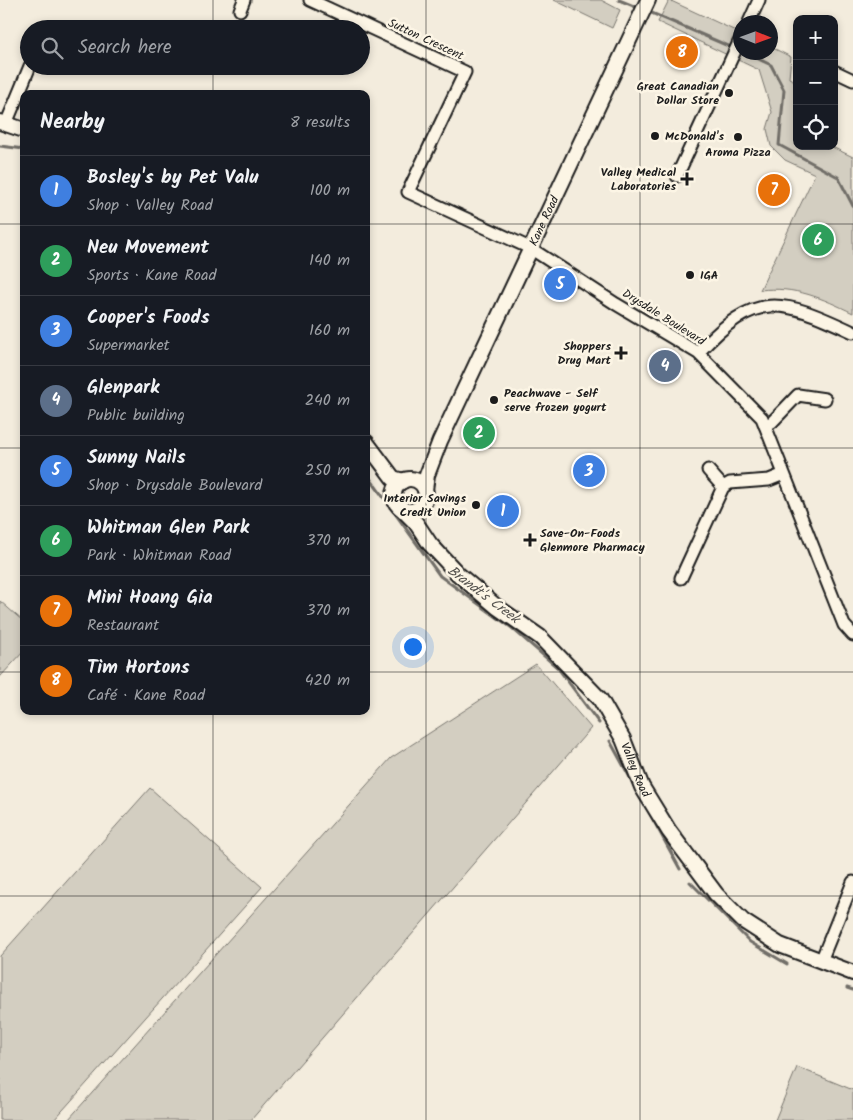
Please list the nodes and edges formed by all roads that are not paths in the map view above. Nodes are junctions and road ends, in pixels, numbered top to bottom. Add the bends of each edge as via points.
1 (310, 0) edge
2 (648, 0) edge
3 (759, 0) edge
4 (752, 15) edge
5 (353, 20) edge
6 (370, 28) edge
7 (733, 55) edge
8 (838, 74) edge
9 (26, 75) edge
10 (853, 80) edge
11 (3, 123) edge
12 (20, 129) edge
13 (677, 176) dead end
14 (408, 192) joint
15 (530, 248) junction
16 (853, 332) edge
17 (698, 353) junction
18 (825, 399) dead end
19 (765, 426) junction
20 (440, 442) junction
21 (370, 448) edge
22 (376, 456) junction
23 (708, 470) dead end
24 (784, 474) junction
25 (405, 480) junction
26 (723, 487) junction
27 (424, 496) junction
28 (397, 503) junction
29 (430, 544) junction
30 (682, 578) dead end
31 (853, 635) edge
32 (853, 882) edge
33 (821, 961) junction
34 (853, 973) edge

1 - 5 street, Sutton Crescent
2 - 15 street, Kane Road
3 - 4 street
6 - 14 street, Sutton Crescent via 465,72
7 - 13 street
8 - 10 street
9 - 11 street
11 - 12 street
14 - 15 street, Drysdale Boulevard
15 - 17 street, Drysdale Boulevard
15 - 20 street, Kane Road
16 - 17 street via 808,311 774,304 738,315
17 - 19 street, Drysdale Boulevard via 762,418
18 - 19 street via 798,395
19 - 24 street, Drysdale Boulevard
20 - 25 street, Kane Road via 418,473
20 - 27 street, Kane Road via 426,474
21 - 22 street, Valley Road
22 - 25 street, Valley Road via 393,478
22 - 28 street, Valley Road
23 - 26 street
24 - 26 street via 769,480 730,483
24 - 31 street, Drysdale Boulevard via 844,625
25 - 27 street, Valley Road via 420,483
25 - 28 street via 396,488
26 - 30 street
27 - 28 street via 414,510
27 - 29 street, Valley Road via 421,515
28 - 29 street, Valley Road
29 - 33 street, Valley Road via 458,574 540,637 600,699 623,739 642,787 669,831 716,894 743,921 773,940
32 - 33 street
33 - 34 street, Valley Road

